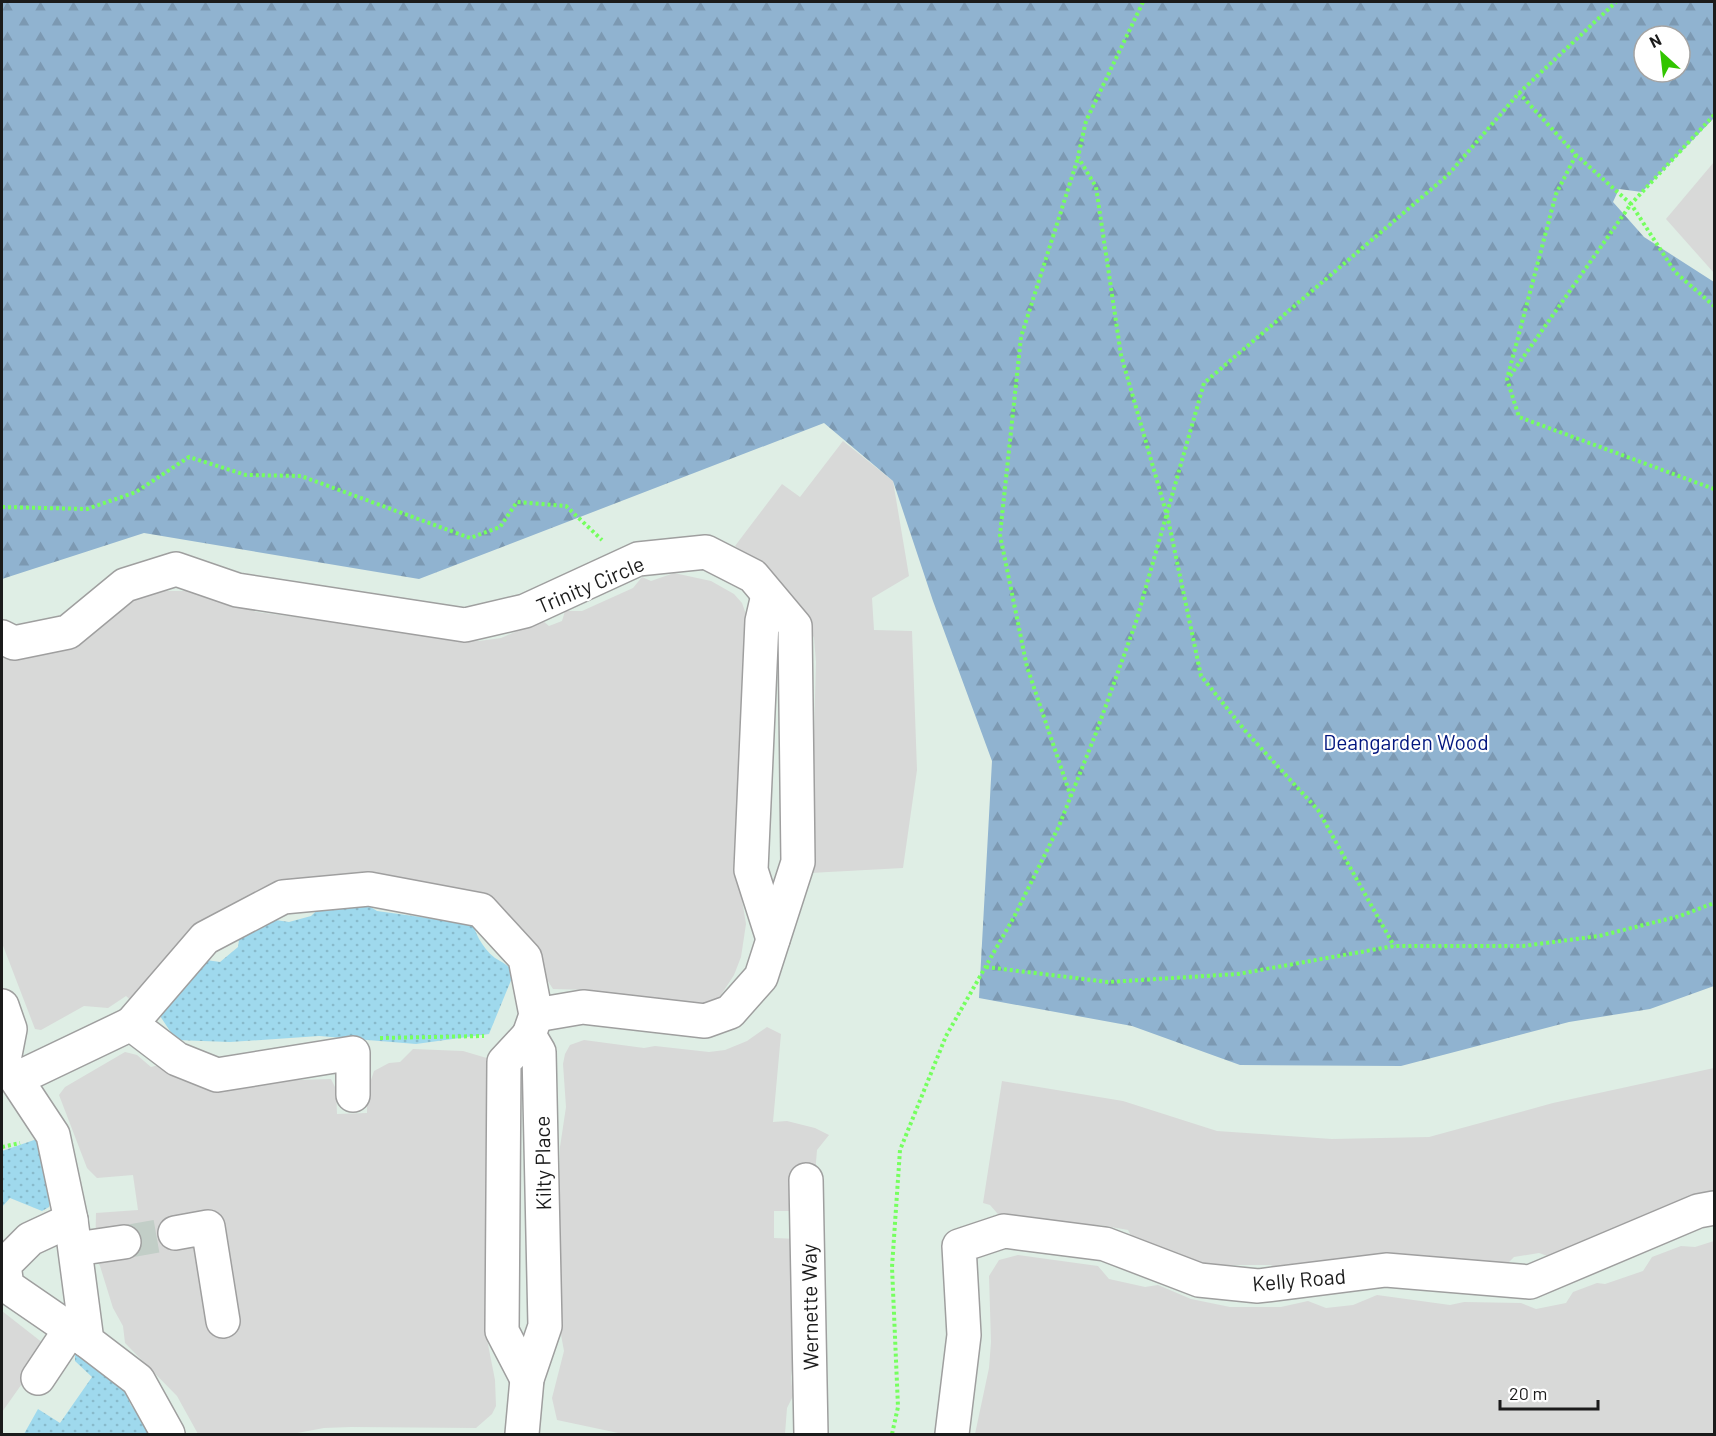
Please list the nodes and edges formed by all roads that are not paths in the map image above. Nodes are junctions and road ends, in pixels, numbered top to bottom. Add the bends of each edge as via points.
1 (768, 595) junction
2 (2, 637) edge
3 (773, 939) junction
4 (2, 1006) edge
5 (132, 1024) junction
6 (532, 1025) junction
7 (6, 1075) edge
8 (353, 1095) dead end
9 (806, 1180) dead end
10 (1714, 1208) edge
11 (175, 1233) tunnel mouth
12 (73, 1234) junction
13 (124, 1242) tunnel mouth
14 (3, 1265) edge
15 (223, 1321) dead end
16 (78, 1336) junction
17 (38, 1378) dead end
18 (527, 1379) junction
19 (168, 1434) edge
20 (522, 1434) edge
21 (812, 1434) edge
22 (952, 1434) edge

1 - 2 street, Trinity Circle via 753,576 706,552 638,559 525,611 465,625 237,590 176,569 125,585 68,632 14,643
1 - 3 street via 762,621 751,870
1 - 3 street, Trinity Circle via 795,626 798,862
3 - 6 street, Trinity Circle via 761,977 730,1012 705,1021 583,1007
4 - 7 street via 10,1029
5 - 6 street, Kilty Place via 205,938 283,897 369,889 481,910 525,958
5 - 7 street
5 - 8 street via 177,1059 217,1075 354,1053
6 - 18 street, Kilty Place via 539,1052 545,1326
6 - 18 street via 504,1062 502,1331
7 - 12 street via 53,1135
9 - 21 street, Wernette Way
10 - 22 street, Kelly Road via 1698,1211 1530,1282 1386,1270 1258,1286 1200,1280 1106,1244 1004,1231 959,1246 964,1335
11 - 15 street via 208,1227
12 - 13 street
12 - 14 street via 30,1239
12 - 16 street
14 - 16 street via 7,1286
16 - 17 street
16 - 19 street via 138,1380
18 - 20 street, Kilty Place

